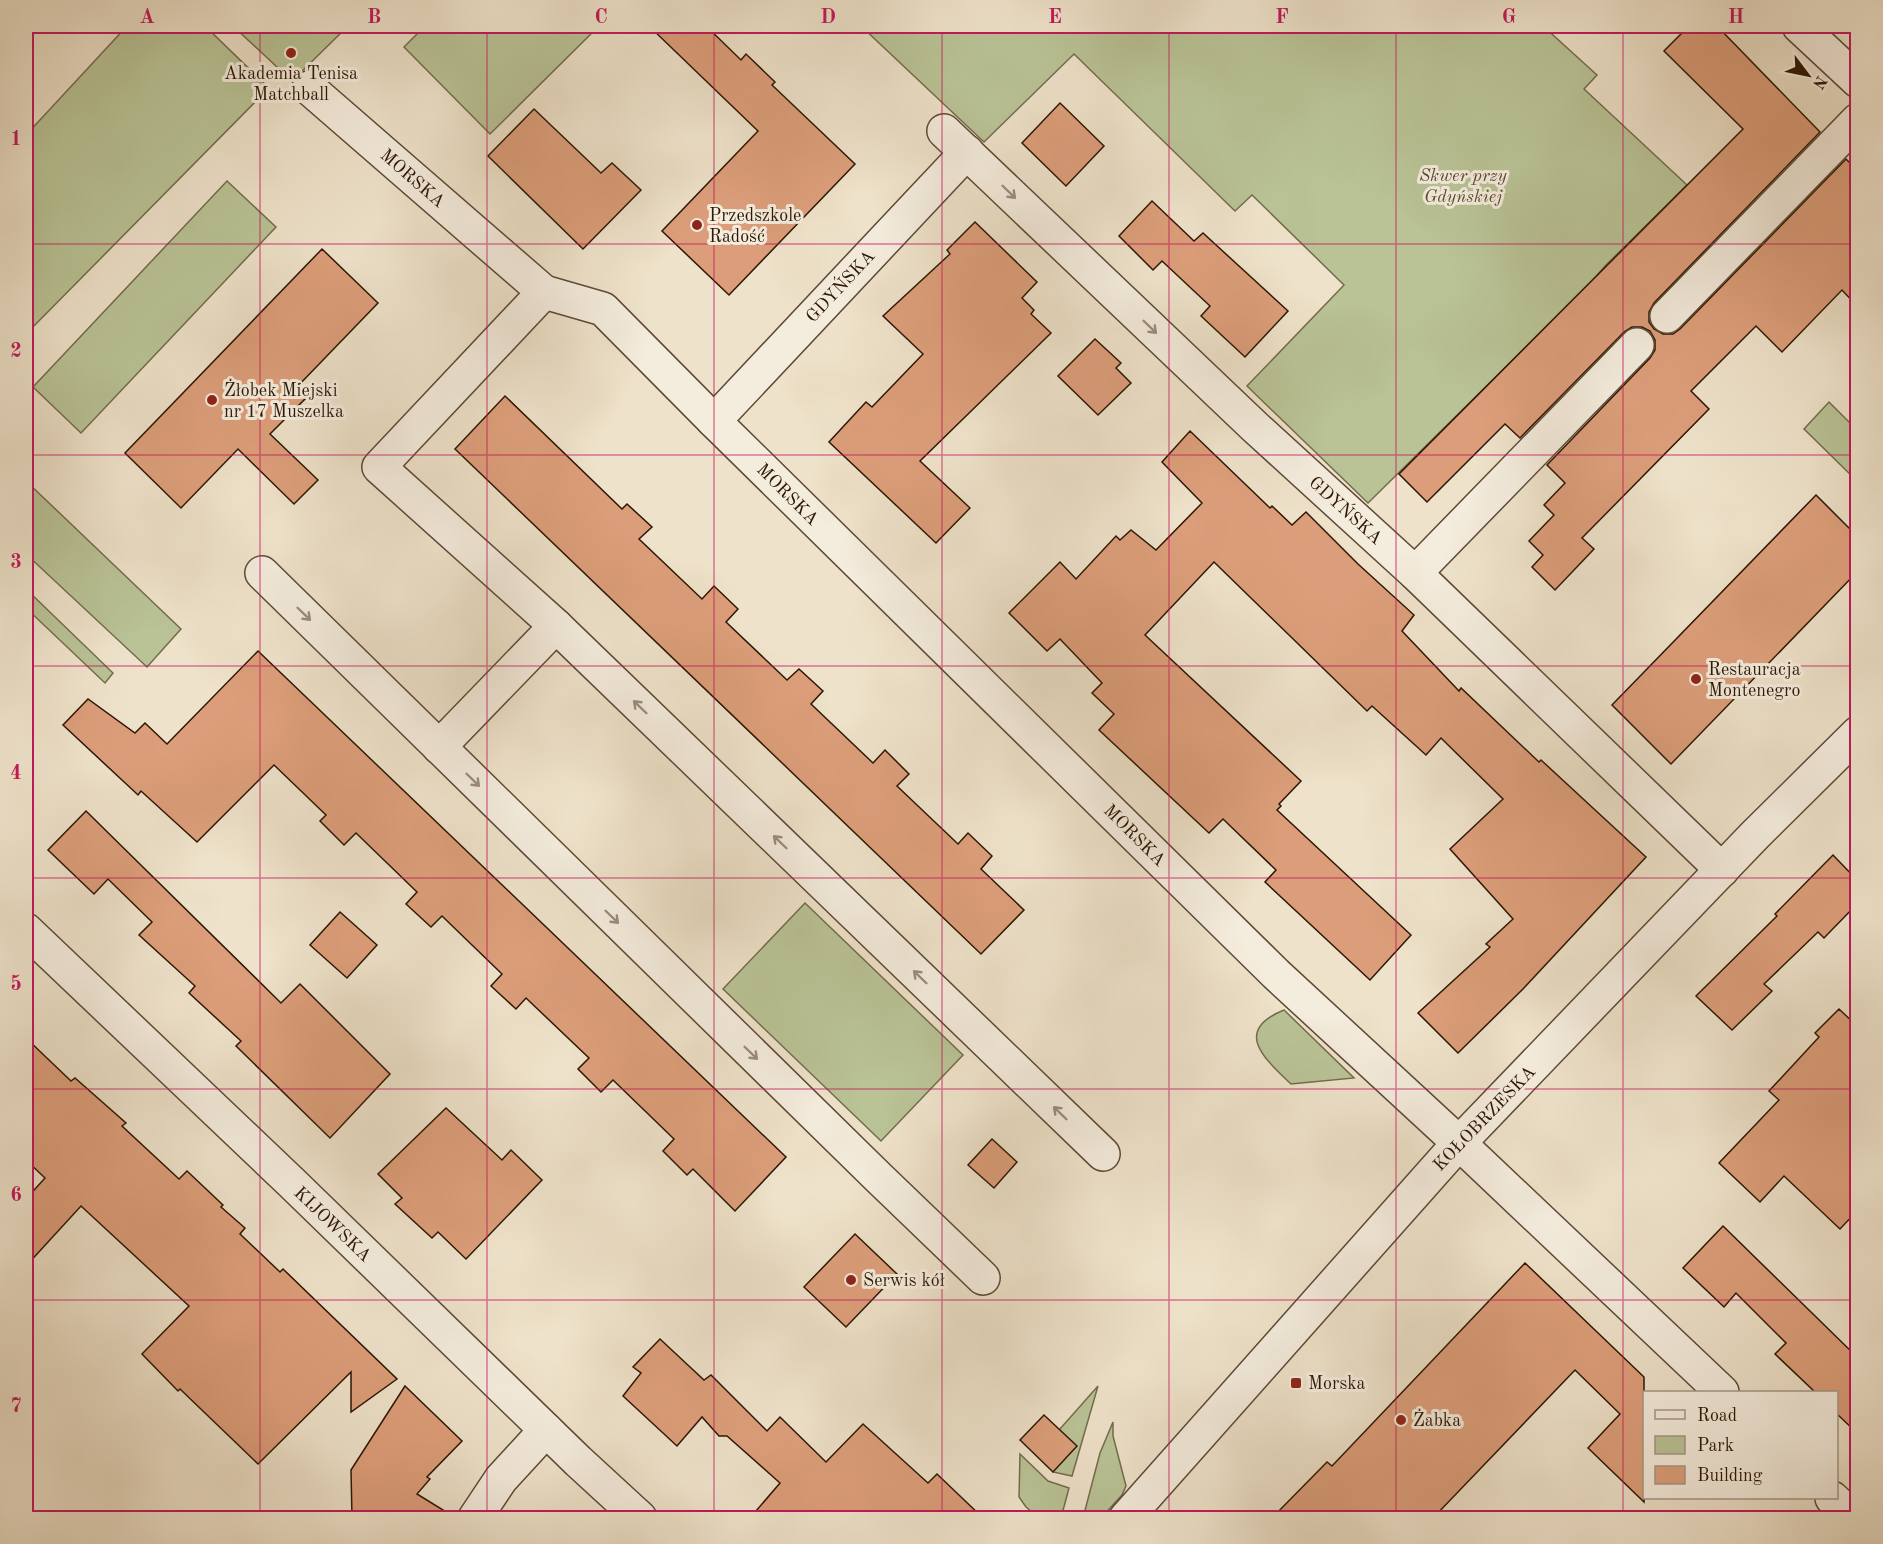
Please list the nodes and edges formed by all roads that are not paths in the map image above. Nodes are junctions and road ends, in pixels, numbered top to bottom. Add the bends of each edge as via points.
1 (1800, 26) edge
2 (1857, 81) edge
3 (309, 88) dead end
4 (1857, 120) edge
5 (544, 292) junction
6 (1667, 316) dead end
7 (1637, 345) dead end
8 (714, 421) junction
9 (262, 573) dead end
10 (1415, 573) junction
11 (556, 626) junction
12 (1857, 733) edge
13 (439, 747) junction
14 (1722, 870) junction
15 (26, 930) edge
16 (1459, 1143) junction
17 (1103, 1154) dead end
18 (983, 1278) dead end
19 (1721, 1391) edge
20 (546, 1430) junction
21 (1834, 1499) edge
22 (475, 1518) edge
23 (640, 1518) edge
24 (1126, 1518) edge
25 (1854, 1518) edge

1 - 2 street
3 - 5 street, MORSKA
4 - 6 street
5 - 8 street, MORSKA via 603,309
5 - 11 street via 379,467
7 - 10 street
8 -> 10 street, GDYŃSKA via 955,141 1255,427
8 - 16 street, MORSKA via 1276,974
9 -> 13 street
10 - 14 street, GDYŃSKA
11 - 13 street
17 -> 11 street
12 - 14 street, KOŁOBRZESKA
13 -> 18 street
14 - 16 street, KOŁOBRZESKA
15 - 20 street, KIJOWSKA
16 - 19 street, MORSKA
16 - 24 street, KOŁOBRZESKA
20 - 22 street via 501,1479
20 - 23 street, KIJOWSKA
21 - 25 street

